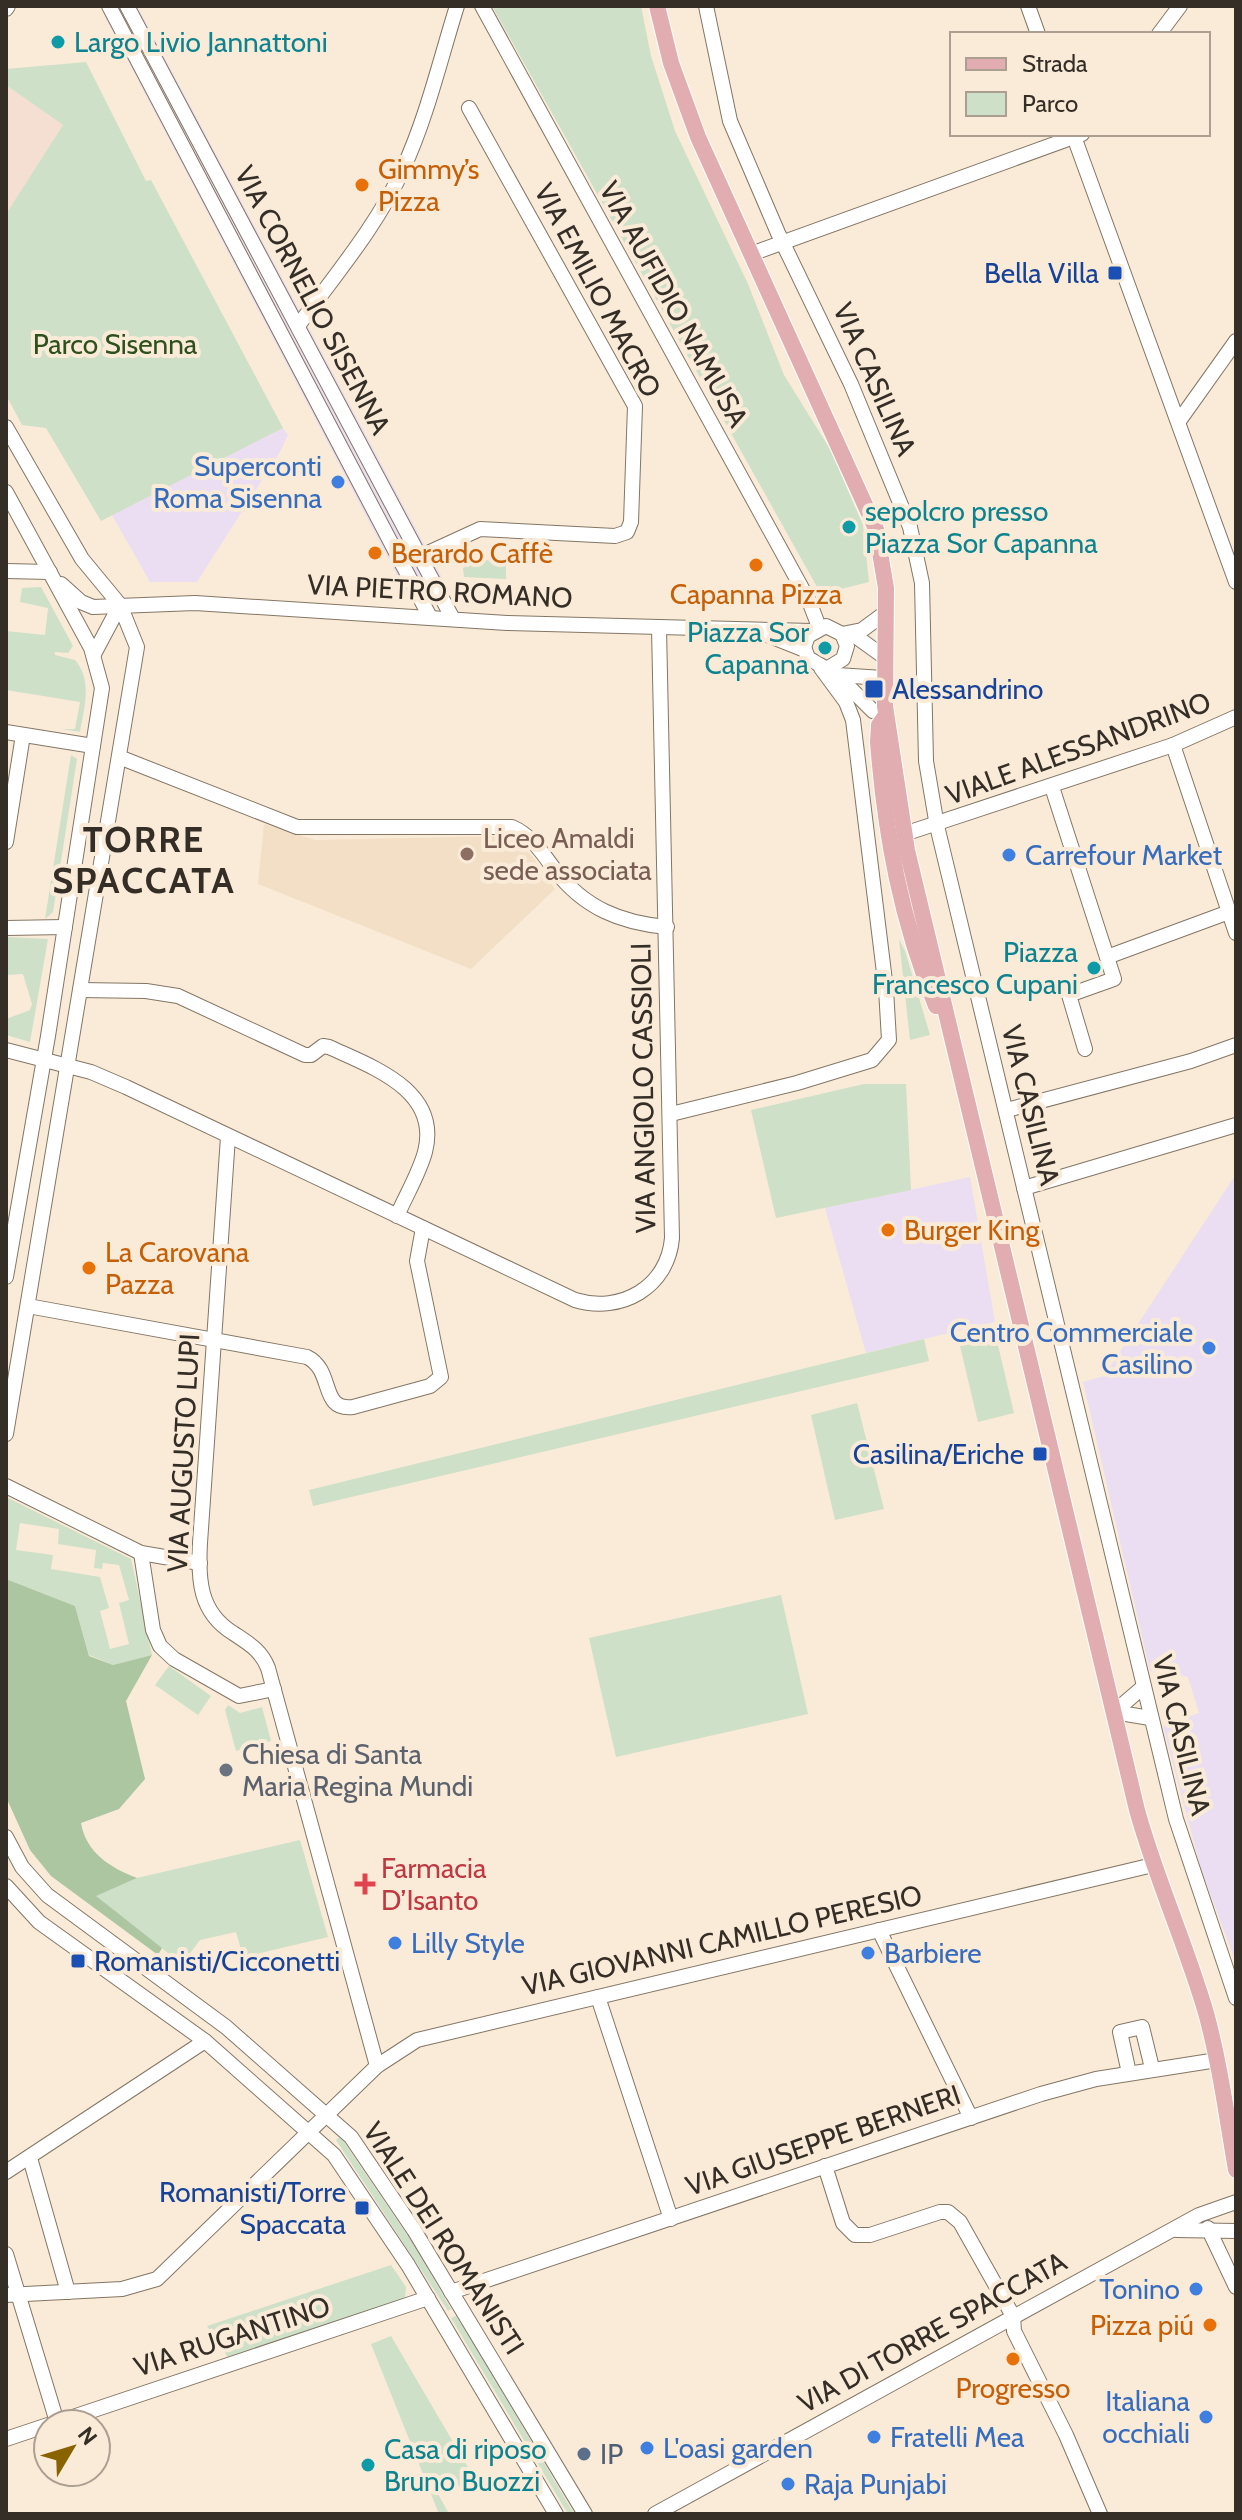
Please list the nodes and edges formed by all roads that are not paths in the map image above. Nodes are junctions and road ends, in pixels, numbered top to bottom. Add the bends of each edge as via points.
1 (109, 6) edge
2 (127, 6) edge
3 (457, 6) edge
4 (482, 6) edge
5 (657, 6) edge
6 (706, 6) edge
7 (1028, 6) edge
8 (1180, 6) edge
9 (1037, 32) edge
10 (1160, 32) edge
11 (469, 108) dead end
12 (1077, 136) edge
13 (784, 243) junction
14 (751, 254) junction
15 (298, 326) junction
16 (1236, 341) edge
17 (1179, 421) junction
18 (6, 427) edge
19 (6, 492) edge
20 (419, 557) junction
21 (6, 571) edge
22 (50, 572) junction
23 (1236, 582) edge
24 (120, 605) junction
25 (885, 613) junction
26 (430, 617) junction
27 (453, 619) junction
28 (659, 628) junction
29 (816, 629) junction
30 (758, 632) junction
31 (846, 634) junction
32 (805, 650) junction
33 (94, 654) junction
34 (883, 656) junction
35 (829, 670) junction
36 (883, 678) junction
37 (886, 715) junction
38 (1236, 717) edge
39 (6, 732) edge
40 (23, 735) junction
41 (1173, 745) junction
42 (93, 746) junction
43 (119, 757) junction
44 (1052, 787) junction
45 (937, 826) junction
46 (904, 834) junction
47 (6, 842) edge
48 (1229, 912) junction
49 (65, 927) junction
50 (667, 927) junction
51 (6, 928) edge
52 (1236, 933) edge
53 (1107, 957) junction
54 (80, 990) junction
55 (954, 1044) junction
56 (1236, 1045) edge
57 (1085, 1049) dead end
58 (6, 1050) edge
59 (43, 1061) junction
60 (68, 1066) junction
61 (1007, 1110) junction
62 (671, 1114) junction
63 (1236, 1125) edge
64 (228, 1137) junction
65 (1024, 1188) junction
66 (397, 1216) junction
67 (423, 1228) junction
68 (7, 1270) edge
69 (28, 1306) junction
70 (215, 1342) junction
71 (6, 1434) edge
72 (6, 1486) edge
73 (141, 1553) junction
74 (200, 1563) junction
75 (1142, 1688) junction
76 (274, 1689) junction
77 (1114, 1712) junction
78 (1150, 1718) junction
79 (6, 1837) edge
80 (1153, 1865) junction
81 (6, 1886) edge
82 (879, 1930) junction
83 (598, 1997) junction
84 (1236, 1998) edge
85 (205, 2041) junction
86 (1217, 2060) junction
87 (377, 2066) junction
88 (1152, 2068) junction
89 (1129, 2073) junction
90 (329, 2114) junction
91 (971, 2118) junction
92 (311, 2132) junction
93 (30, 2158) junction
94 (825, 2166) junction
95 (1236, 2170) edge
96 (6, 2172) edge
97 (1236, 2202) edge
98 (671, 2219) junction
99 (1208, 2228) junction
100 (1172, 2230) junction
101 (1236, 2231) edge
102 (6, 2254) edge
103 (1236, 2287) edge
104 (68, 2292) junction
105 (451, 2292) junction
106 (12, 2295) edge
107 (428, 2298) junction
108 (1013, 2316) junction
109 (47, 2408) edge
110 (100, 2408) edge
111 (32, 2431) edge
112 (6, 2439) edge
113 (556, 2514) edge
114 (585, 2514) edge
115 (655, 2514) edge
116 (1100, 2514) edge

1 - 26 street, VIA CORNELIO SISENNA
2 - 15 street, VIA CORNELIO SISENNA
3 - 15 street via 396,184
4 - 29 street, VIA AUFIDIO NAMUSA via 809,601
5 - 14 main road, VIA CASILINA via 687,109
6 - 13 street, VIA CASILINA via 730,121
7 - 9 street
8 - 10 street
11 - 20 street, VIA EMILIO MACRO via 635,406 631,522 627,532 615,536 476,529
12 - 13 street
12 - 17 street
13 - 14 street
13 - 45 street, VIA CASILINA via 851,384 910,527 922,583 926,761
14 - 25 main road, VIA CASILINA via 872,518 884,569
15 - 20 street, VIA CORNELIO SISENNA
16 - 17 street
17 - 23 street
18 - 24 street via 82,559
19 - 22 street
20 - 27 street, VIA CORNELIO SISENNA
21 - 22 street
22 - 24 street via 85,605
22 - 33 street
24 - 26 street, VIA PIETRO ROMANO via 195,603
24 - 33 street
24 - 43 street via 137,647
25 - 31 street
25 - 34 main road, VIA CASILINA
26 - 27 street, VIA PIETRO ROMANO
27 - 28 street, VIA PIETRO ROMANO
28 - 30 street, VIA PIETRO ROMANO
28 - 50 street, VIA ANGIOLO CASSIOLI
29 - 30 street, VIA PIETRO ROMANO
29 - 31 street via 832,627
29 - 32 street
30 - 32 street, VIA PIETRO ROMANO
31 - 34 street
31 - 35 street via 845,655
32 - 35 street via 810,662
33 - 42 street via 102,688
34 - 36 main road, VIA CASILINA
35 - 36 street
35 - 37 street via 873,711
35 - 62 street via 853,720 889,1040 878,1057 865,1063
36 - 37 main road, VIA CASILINA
37 - 46 main road, VIA CASILINA
37 - 55 main road, VIA CASILINA via 878,742 891,863 916,955
38 - 41 street, VIALE ALESSANDRINO
39 - 40 street
40 - 42 street
40 - 47 street
41 - 44 street, VIALE ALESSANDRINO
41 - 48 street
42 - 49 street
43 - 50 street via 297,827 512,827 530,839 586,902 620,919
43 - 54 street
44 - 45 street, VIALE ALESSANDRINO
44 - 53 street
45 - 46 street, VIALE ALESSANDRINO
45 - 61 street, VIA CASILINA
46 - 55 main road, VIA CASILINA
48 - 52 street
48 - 53 street
49 - 51 street
49 - 59 street
50 - 62 street, VIA ANGIOLO CASSIOLI
53 - 57 street via 1114,979 1069,995
54 - 60 street
54 - 66 street via 178,996 305,1055 329,1047 397,1080 418,1104 426,1139
55 - 77 main road, VIA CASILINA
56 - 61 street
58 - 59 street, VIA ANGIOLO CASSIOLI
59 - 60 street, VIA ANGIOLO CASSIOLI
59 - 68 street
60 - 64 street, VIA ANGIOLO CASSIOLI via 126,1087
60 - 69 street
61 - 65 street, VIA CASILINA
62 - 67 street, VIA ANGIOLO CASSIOLI via 670,1258 657,1279 627,1299 603,1305 575,1300
63 - 65 street
64 - 66 street, VIA ANGIOLO CASSIOLI
64 - 70 street, VIA AUGUSTO LUPI
65 - 75 street, VIA CASILINA
66 - 67 street, VIA ANGIOLO CASSIOLI
67 - 70 street via 417,1254 441,1365 441,1377 434,1384 341,1407 331,1398 323,1370 310,1359
69 - 70 street
69 - 71 street
70 - 74 street, VIA AUGUSTO LUPI
72 - 73 street
73 - 74 street
73 - 76 street via 153,1630 166,1653 239,1696
74 - 76 street, VIA AUGUSTO LUPI via 201,1590 209,1610 260,1653
75 - 77 street
75 - 78 street, VIA CASILINA
76 - 87 street, VIA AUGUSTO LUPI
77 - 78 street
77 - 80 main road, VIA CASILINA
78 - 84 street, VIA CASILINA via 1187,1859
79 - 90 street, VIALE DEI ROMANISTI via 22,1867 47,1895 201,2007
80 - 82 street, VIA GIOVANNI CAMILLO PERESIO
80 - 86 main road, VIA CASILINA via 1205,2010
81 - 85 street, VIALE DEI ROMANISTI via 39,1922
82 - 83 street, VIA GIOVANNI CAMILLO PERESIO
82 - 91 street
83 - 87 street, VIA GIOVANNI CAMILLO PERESIO via 417,2040
83 - 98 street
85 - 92 street, VIALE DEI ROMANISTI
85 - 93 street
86 - 88 street, VIA GIUSEPPE BERNERI
86 - 95 main road, VIA CASILINA
87 - 90 street, VIA GIOVANNI CAMILLO PERESIO
88 - 89 street, VIA GIUSEPPE BERNERI
88 - 89 street via 1142,2027 1120,2032
89 - 91 street, VIA GIUSEPPE BERNERI via 1072,2085
90 - 92 street, VIA GIOVANNI CAMILLO PERESIO
90 - 105 street, VIALE DEI ROMANISTI via 375,2168
91 - 94 street, VIA GIUSEPPE BERNERI
92 - 104 street, VIA GIOVANNI CAMILLO PERESIO via 157,2279 132,2288
92 - 107 street, VIALE DEI ROMANISTI via 351,2177
93 - 96 street
93 - 104 street
94 - 98 street, VIA GIUSEPPE BERNERI
94 - 108 street via 843,2223 855,2235 870,2235 936,2212 953,2215
97 - 100 street, VIA DI TORRE SPACCATA
98 - 105 street, VIA GIUSEPPE BERNERI
99 - 100 street
99 - 101 street
99 - 103 street
100 - 108 street, VIA DI TORRE SPACCATA
102 - 106 street
104 - 106 street, VIA GIOVANNI CAMILLO PERESIO
105 - 114 street, VIALE DEI ROMANISTI
106 - 109 street
107 - 110 street, VIA RUGANTINO
107 - 113 street, VIALE DEI ROMANISTI
108 - 115 street, VIA DI TORRE SPACCATA
108 - 116 street via 1014,2331
111 - 112 street, VIA RUGANTINO

